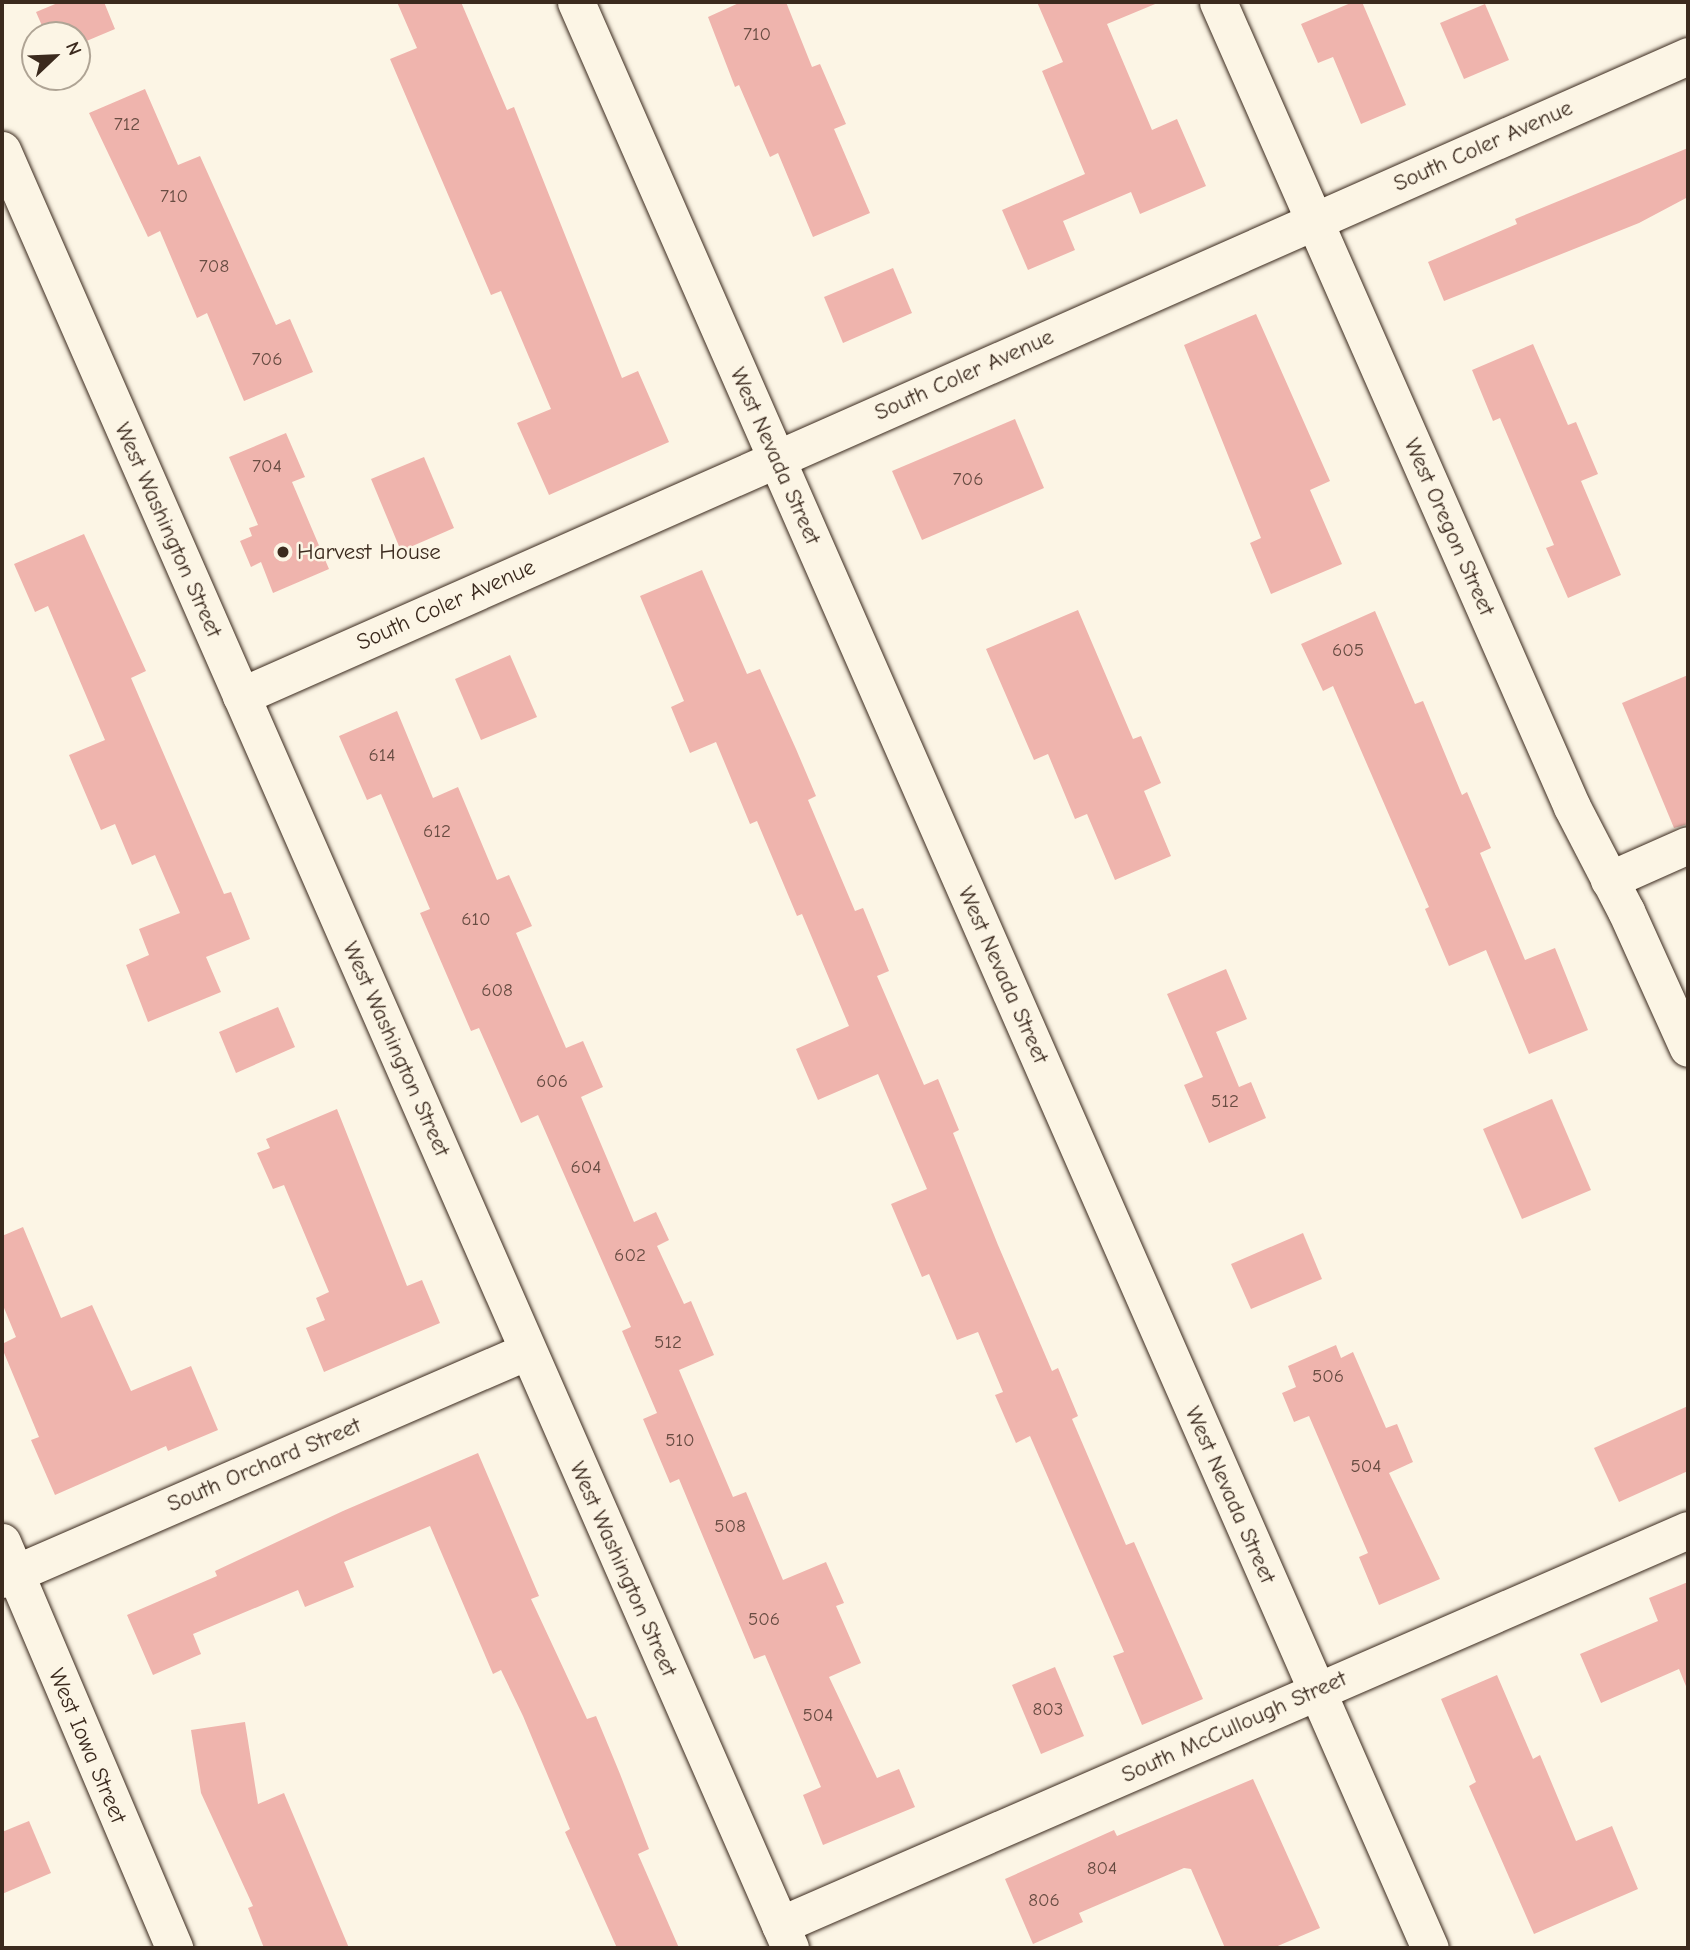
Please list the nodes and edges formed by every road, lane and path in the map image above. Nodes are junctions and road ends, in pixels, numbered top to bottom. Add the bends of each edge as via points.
1 (576, 2) edge
2 (1218, 2) edge
3 (1688, 56) edge
4 (2, 150) edge
5 (1314, 220) junction
6 (776, 457) junction
7 (242, 696) junction
8 (1688, 845) edge
9 (1609, 880) junction
10 (1688, 1048) edge
11 (527, 1351) junction
12 (1688, 1530) edge
13 (6, 1565) edge
14 (1315, 1692) junction
15 (785, 1937) edge
16 (174, 1948) edge
17 (1430, 1948) edge

1 - 6 street, West Nevada Street
2 - 5 street, West Oregon Street
3 - 5 street, South Coler Avenue
4 - 7 street, West Washington Street
5 - 6 street, South Coler Avenue
5 - 9 street, West Oregon Street via 1572,807
6 - 7 street, South Coler Avenue
6 - 14 street, West Nevada Street
7 - 11 street, West Washington Street
8 - 9 street
9 - 10 street, West Oregon Street
11 - 13 street, South Orchard Street
11 - 15 street, West Washington Street
12 - 14 street, South McCullough Street
13 - 16 street, West Iowa Street
14 - 15 street, South McCullough Street
14 - 17 street, West Nevada Street

